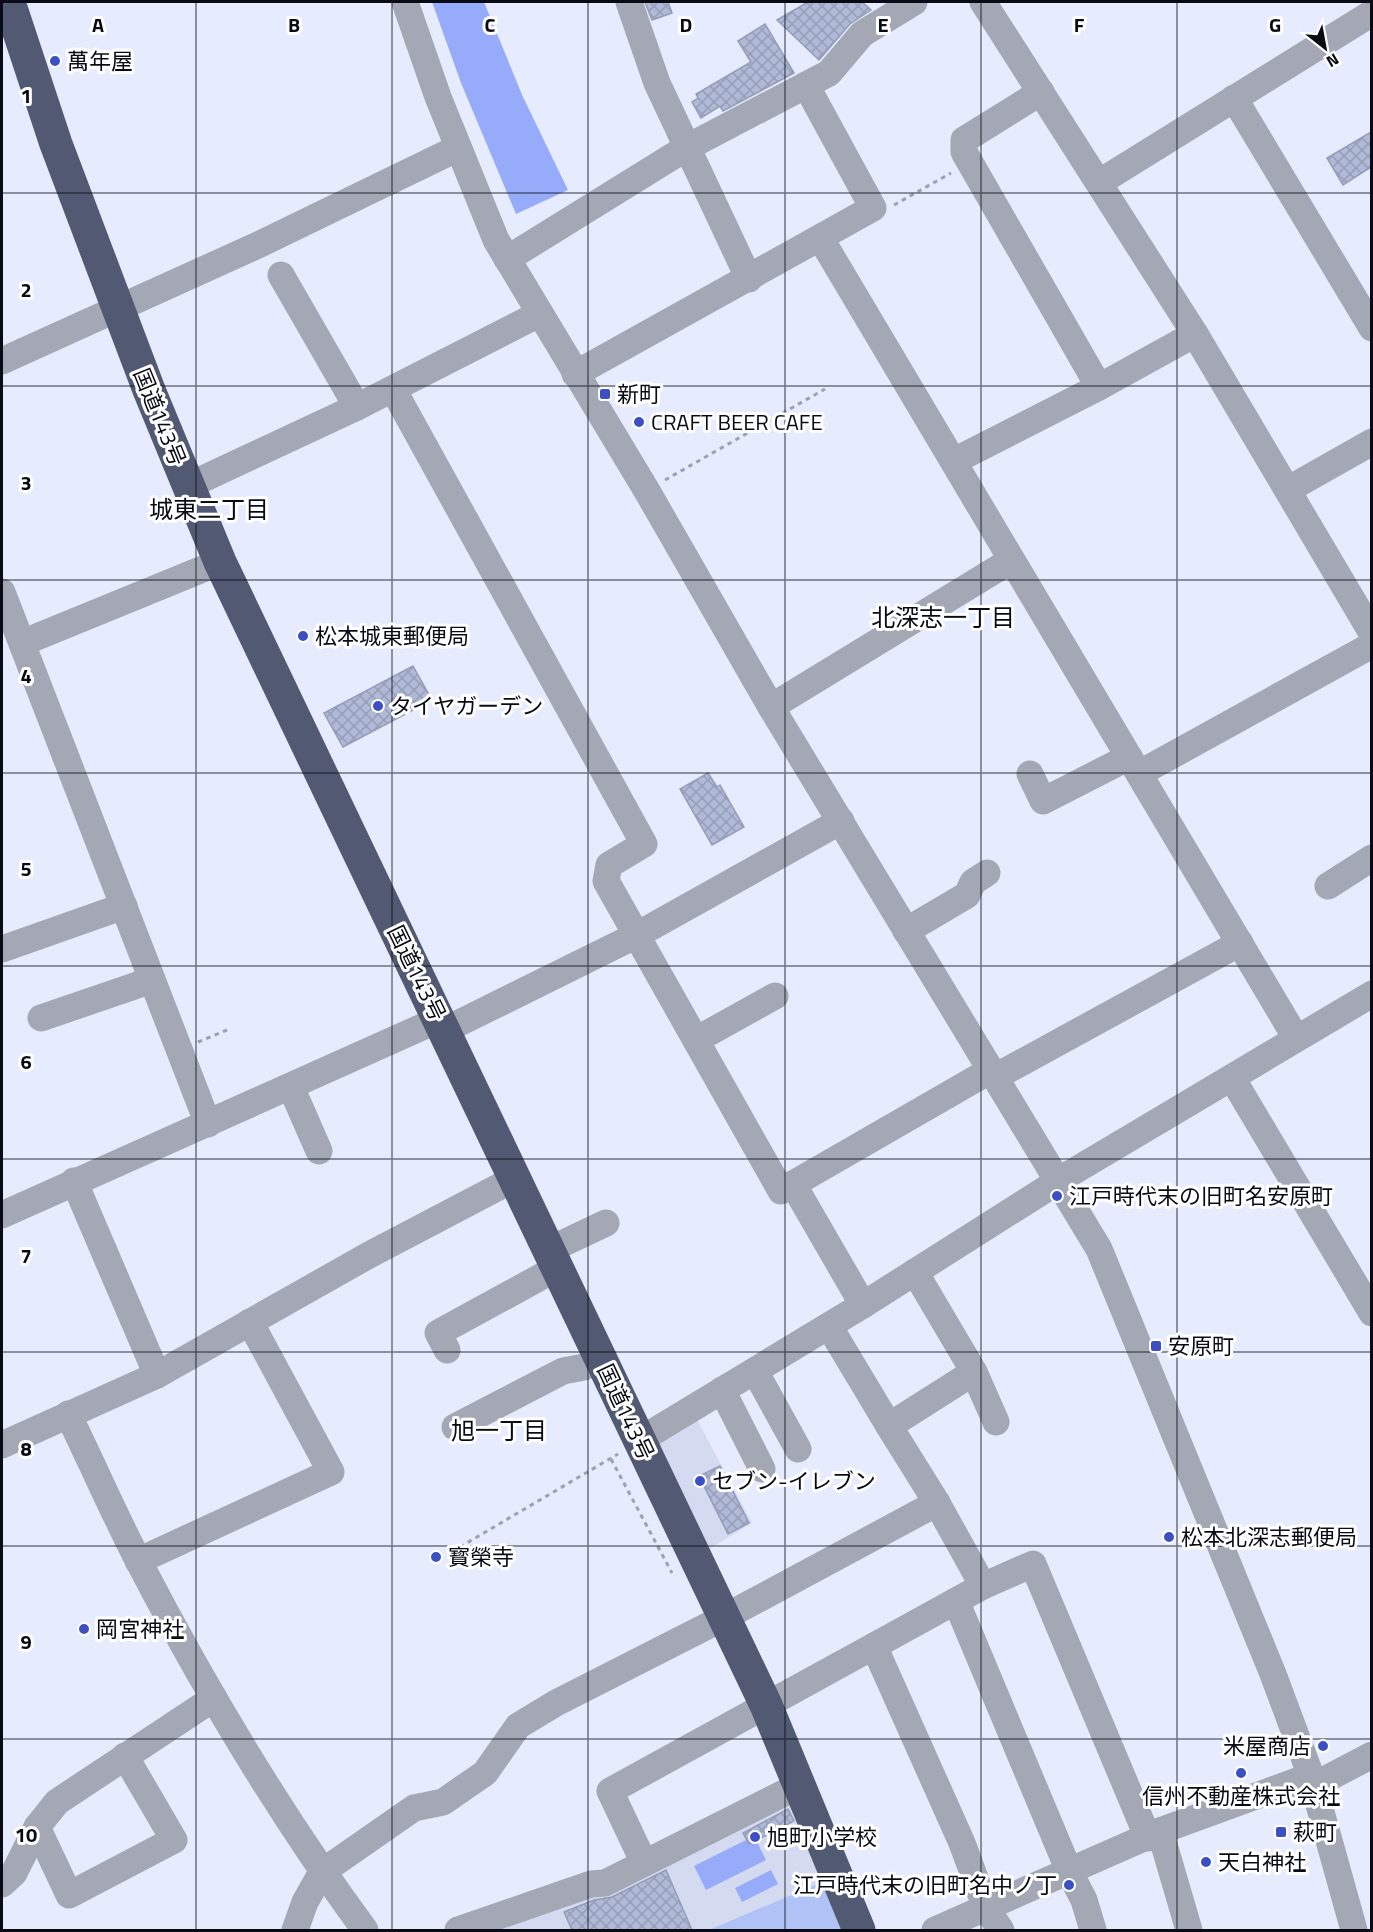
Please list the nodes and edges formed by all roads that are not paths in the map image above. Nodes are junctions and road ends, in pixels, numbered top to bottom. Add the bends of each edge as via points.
1 (9, 2) edge
2 (405, 2) edge
3 (629, 2) edge
4 (914, 2) edge
5 (983, 2) edge
6 (1370, 19) edge
7 (806, 85) junction
8 (1041, 92) junction
9 (1234, 98) junction
10 (458, 148) junction
11 (686, 148) junction
12 (1100, 182) junction
13 (820, 239) junction
14 (507, 259) junction
15 (281, 275) dead end
16 (749, 279) junction
17 (118, 308) junction
18 (539, 314) junction
19 (1371, 328) edge
20 (1195, 334) junction
21 (2, 361) edge
22 (575, 374) junction
23 (1100, 387) junction
24 (393, 389) junction
25 (357, 407) junction
26 (1371, 442) edge
27 (954, 461) junction
28 (188, 486) junction
29 (1289, 489) junction
30 (1010, 561) junction
31 (220, 562) junction
32 (2, 592) edge
33 (1371, 633) edge
34 (14, 642) edge
35 (1371, 645) edge
36 (771, 706) junction
37 (1134, 765) junction
38 (1030, 774) dead end
39 (841, 821) junction
40 (1371, 858) edge
41 (987, 873) dead end
42 (1328, 886) dead end
43 (124, 906) junction
44 (906, 930) junction
45 (637, 935) junction
46 (1240, 943) junction
47 (2, 949) edge
48 (152, 980) junction
49 (1371, 994) edge
50 (775, 996) dead end
51 (41, 1018) dead end
52 (443, 1024) junction
53 (1296, 1038) junction
54 (696, 1040) junction
55 (993, 1073) junction
56 (1232, 1078) junction
57 (291, 1087) junction
58 (208, 1124) junction
59 (319, 1151) dead end
60 (514, 1179) junction
61 (74, 1181) junction
62 (1060, 1181) junction
63 (793, 1184) junction
64 (2, 1215) edge
65 (606, 1223) dead end
66 (553, 1259) junction
67 (915, 1272) junction
68 (863, 1305) junction
69 (1371, 1313) edge
70 (250, 1322) junction
71 (829, 1326) junction
72 (437, 1340) dead end
73 (601, 1359) junction
74 (754, 1371) junction
75 (974, 1372) junction
76 (157, 1375) junction
77 (722, 1390) junction
78 (68, 1414) junction
79 (464, 1414) dead end
80 (996, 1422) dead end
81 (889, 1426) junction
82 (640, 1440) junction
83 (2, 1445) edge
84 (798, 1449) dead end
85 (762, 1469) dead end
86 (937, 1503) junction
87 (138, 1561) junction
88 (983, 1586) junction
89 (956, 1601) junction
90 (725, 1617) junction
91 (874, 1646) junction
92 (214, 1698) junction
93 (766, 1705) junction
94 (1371, 1755) edge
95 (125, 1756) junction
96 (1312, 1781) junction
97 (798, 1786) junction
98 (37, 1827) junction
99 (1154, 1834) junction
100 (644, 1863) junction
101 (1069, 1871) junction
102 (322, 1872) junction
103 (2, 1884) edge
104 (986, 1908) junction
105 (295, 1930) edge
106 (365, 1930) edge
107 (458, 1930) edge
108 (859, 1930) edge
109 (935, 1930) edge
110 (1001, 1930) edge
111 (1093, 1930) edge
112 (1189, 1930) edge
113 (1354, 1930) edge

1 - 17 highway, 国道143号 via 56,144
2 - 10 street
3 - 11 street via 657,83
4 - 7 street via 862,34 829,73
5 - 8 street
6 - 9 street
7 - 11 street
7 - 13 street via 873,208
8 - 12 street
8 - 23 street via 964,140 964,152
9 - 12 street
9 - 19 street
10 - 14 street
10 - 17 street
11 - 14 street
11 - 16 street
12 - 20 street
13 - 16 street
13 - 27 street
14 - 18 street
15 - 25 street
16 - 22 street
17 - 21 street
17 - 28 highway, 国道143号
18 - 22 street
18 - 24 street
20 - 23 street
20 - 29 street
22 - 36 street
23 - 27 street
24 - 25 street
24 - 45 street via 644,844 609,865 606,881
25 - 28 street
26 - 29 street
27 - 30 street
28 - 31 highway, 国道143号
29 - 33 street
30 - 36 street
30 - 37 street
31 - 34 street
31 - 52 highway, 国道143号
32 - 34 street
34 - 43 street
35 - 37 street
36 - 39 street
37 - 38 street via 1042,801
37 - 46 street
39 - 44 street
39 - 45 street
40 - 42 street
41 - 44 street via 973,882 967,895
43 - 47 street
43 - 48 street
44 - 55 street
45 - 52 street
45 - 54 street
46 - 53 street
46 - 55 street
48 - 51 street
48 - 58 street
49 - 53 street
50 - 54 street
52 - 57 street
52 - 60 highway, 国道143号
53 - 56 street
54 - 63 street via 781,1191
55 - 62 street
55 - 63 street
56 - 62 street
56 - 69 street
57 - 58 street
57 - 59 street
58 - 61 street
60 - 66 highway, 国道143号
60 - 70 street
61 - 64 street
61 - 76 street
62 - 67 street
62 - 96 street via 1099,1249 1124,1306 1273,1674
63 - 68 street
65 - 66 street
66 - 72 street
66 - 73 highway, 国道143号
67 - 68 street
67 - 75 street
68 - 71 street
70 - 76 street
70 - 87 street via 331,1472
71 - 74 street
71 - 81 street
73 - 79 street via 563,1371
73 - 82 highway, 国道143号
74 - 77 street
74 - 84 street
75 - 80 street
75 - 81 street
76 - 78 street
77 - 82 street
77 - 85 street
78 - 83 street
78 - 87 street
81 - 86 street
82 - 90 highway, 国道143号
86 - 88 street
86 - 90 street
87 - 92 street
88 - 89 street
88 - 99 street via 1033,1564
89 - 91 street
89 - 101 street
90 - 93 highway, 国道143号
90 - 102 street via 556,1703 519,1726 485,1773 443,1802 414,1808
91 - 93 street
91 - 104 street via 962,1843
92 - 95 street
92 - 102 street
93 - 97 highway, 国道143号
93 - 100 street via 610,1791
94 - 96 street
95 - 98 street via 57,1802
95 - 98 street via 174,1840 69,1895
96 - 99 street
96 - 113 street
97 - 100 street
97 - 108 highway, 国道143号
98 - 103 street via 14,1873
99 - 101 street
99 - 112 street
100 - 107 street via 605,1883 591,1884
101 - 104 street
101 - 111 street
102 - 105 street
102 - 106 street
104 - 109 street
104 - 110 street

